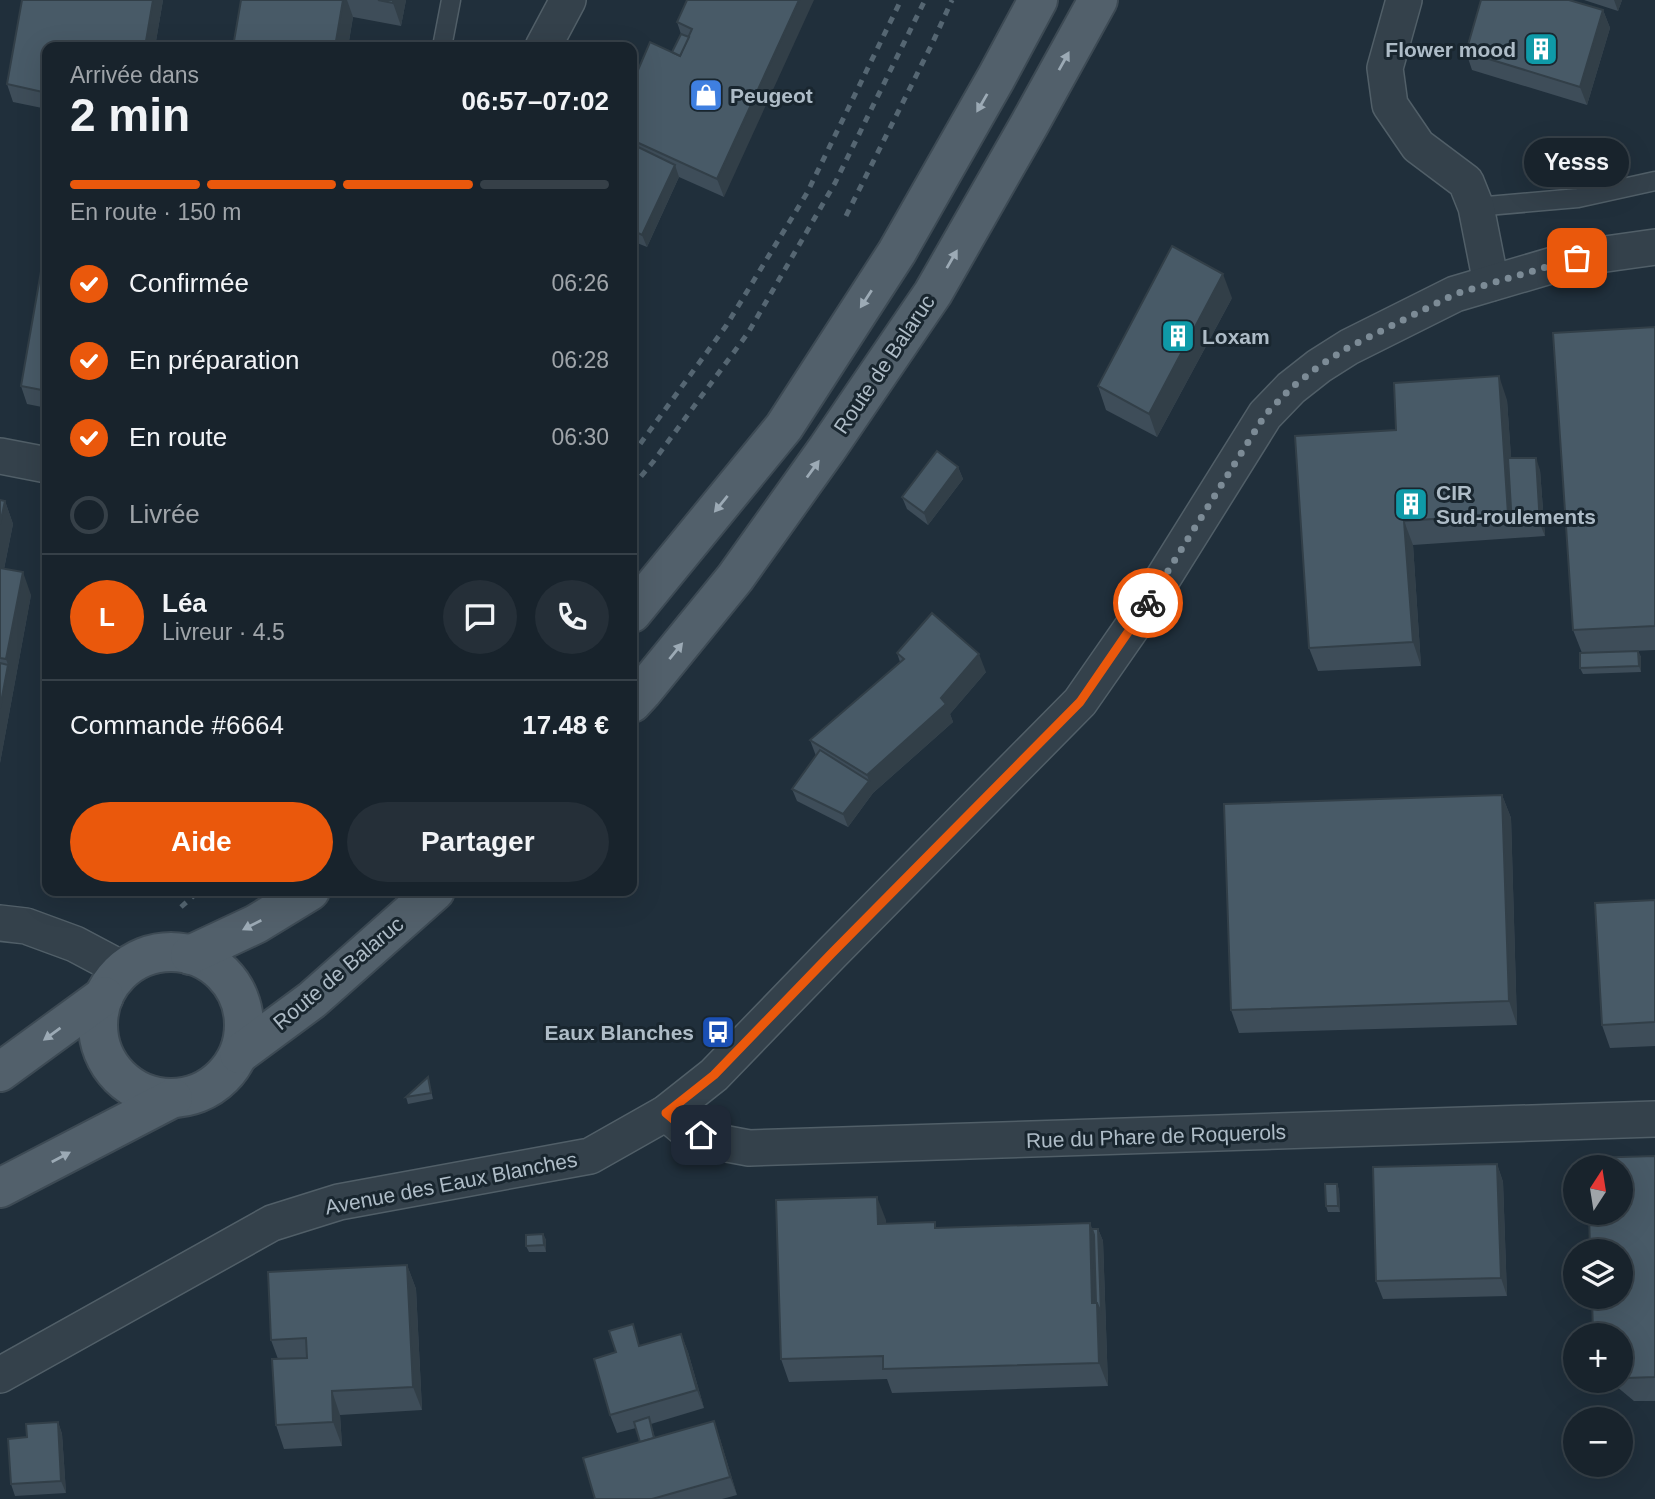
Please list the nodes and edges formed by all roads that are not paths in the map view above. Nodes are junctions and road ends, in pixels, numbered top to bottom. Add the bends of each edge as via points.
1 (451, 0) edge
2 (568, 0) edge
3 (1038, 0) edge
4 (1098, 0) edge
5 (1404, 0) edge
6 (443, 42) edge
7 (546, 42) edge
8 (1655, 181) edge
9 (1476, 207) junction
10 (1655, 247) edge
11 (1492, 283) junction
12 (0, 456) edge
13 (42, 464) edge
14 (637, 607) edge
15 (637, 698) edge
16 (302, 896) edge
17 (429, 896) edge
18 (0, 923) edge
19 (190, 954) junction
20 (114, 983) junction
21 (239, 1054) junction
22 (0, 1072) edge
23 (173, 1098) junction
24 (666, 1113) junction
25 (1655, 1119) edge
26 (0, 1188) edge
27 (0, 1374) edge

1 - 6 lane
2 - 7 street
3 -> 14 main road via 897,252 784,427
15 -> 4 main road, Route de Balaruc via 735,578 933,293
5 - 9 street via 1384,68 1390,105 1418,146 1466,181
8 - 9 lane via 1578,198
9 - 11 street
10 - 11 street, Avenue des Eaux Blanches via 1577,258
11 - 24 street, Avenue des Eaux Blanches via 1455,294 1374,333 1291,388 1265,415 1080,702 714,1075
12 - 13 street
16 -> 19 main road via 256,924
17 - 21 main road, Route de Balaruc via 312,1000
18 - 20 street via 26,926 75,944
19 - 20 main road via 149,955 130,964
19 - 21 main road via 209,962 238,993 245,1034
20 -> 22 main road
20 - 23 main road via 99,1016 105,1057 133,1087 152,1096
21 - 23 main road via 213,1086
26 -> 23 main road
24 - 25 street, Rue du Phare de Roquerols via 685,1129 749,1148
24 - 27 street, Avenue des Eaux Blanches via 590,1156 339,1202 272,1223

